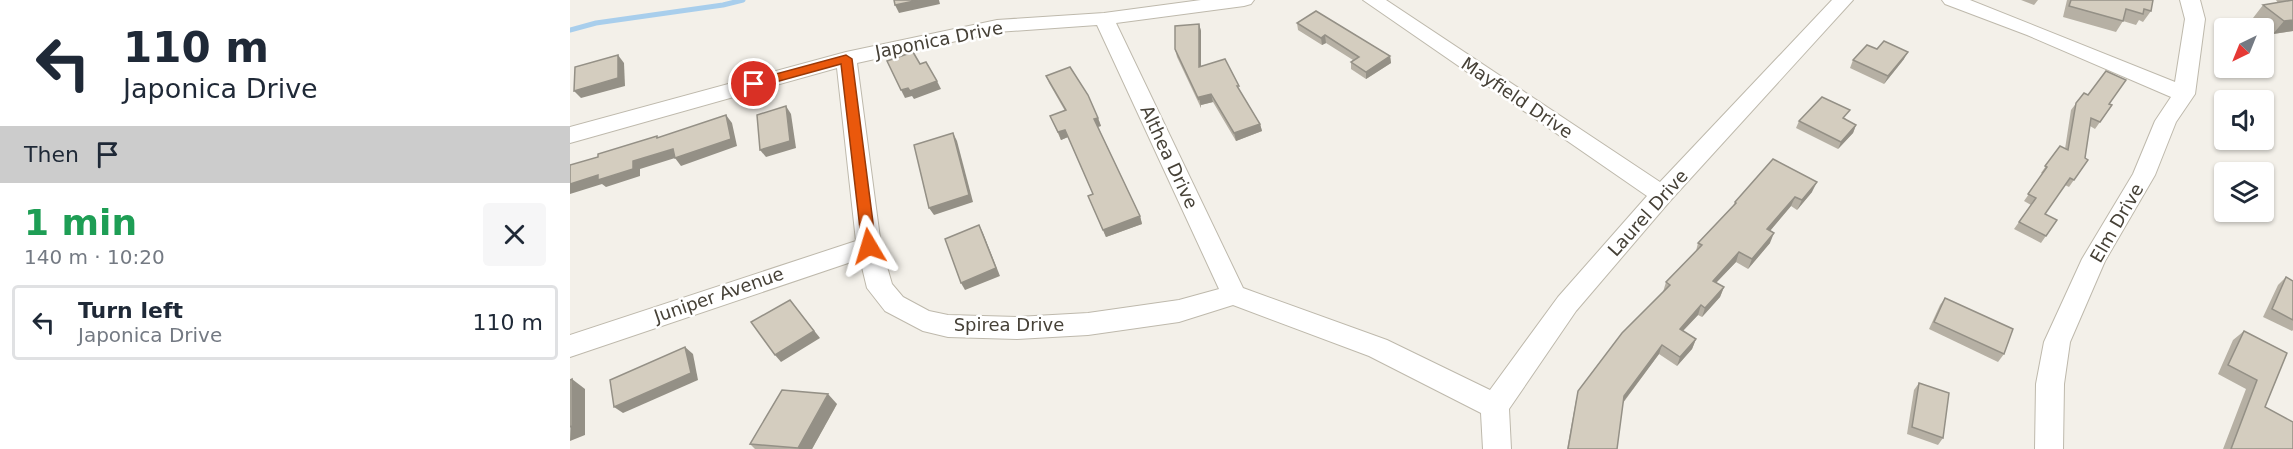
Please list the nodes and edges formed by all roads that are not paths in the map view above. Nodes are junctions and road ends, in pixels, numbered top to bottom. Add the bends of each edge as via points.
1 (1244, 0) edge
2 (1373, 0) edge
3 (1843, 0) edge
4 (1952, 0) edge
5 (2190, 0) edge
6 (1104, 19) junction
7 (846, 59) junction
8 (2184, 93) junction
9 (570, 135) edge
10 (1662, 195) junction
11 (869, 246) junction
12 (1234, 295) junction
13 (570, 346) edge
14 (1496, 406) junction
15 (1497, 449) edge
16 (2049, 449) edge

1 - 6 street, Japonica Drive
2 - 10 street, Mayfield Drive
3 - 10 street, Laurel Drive
4 - 8 street
5 - 8 street, Elm Drive via 2195,19
6 - 7 street, Japonica Drive via 997,26
6 - 12 street, Althea Drive
7 - 9 street, Japonica Drive
7 - 11 street, Spirea Drive
8 - 16 street, Elm Drive via 2166,121 2144,175 2094,259 2057,342 2050,384
10 - 14 street, Laurel Drive via 1567,304
11 - 12 street, Spirea Drive via 880,288 894,303 923,320 948,326 1088,324 1179,311
11 - 13 street, Juniper Avenue
12 - 14 street via 1378,348
14 - 15 street

